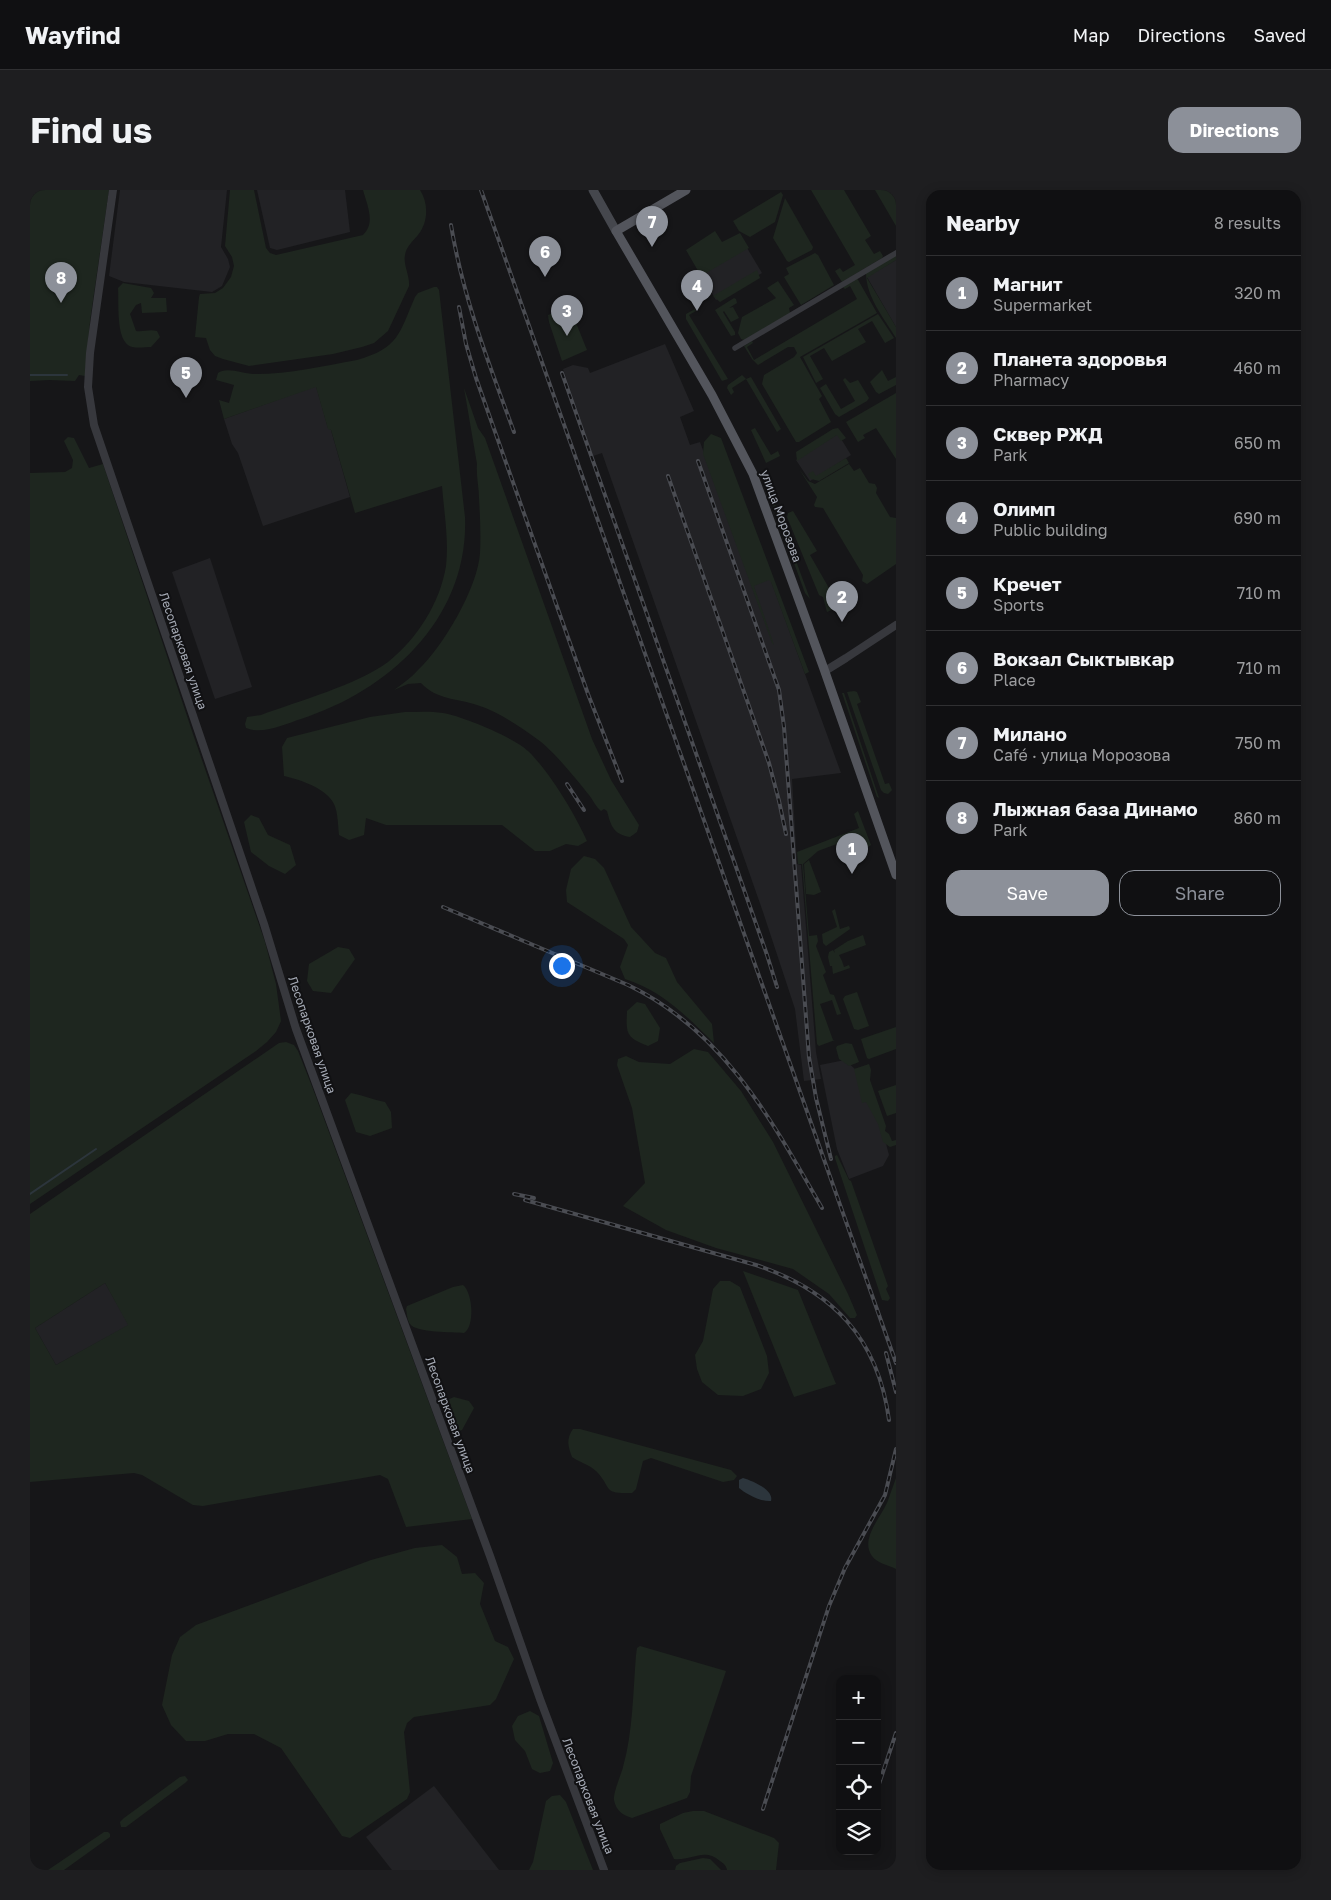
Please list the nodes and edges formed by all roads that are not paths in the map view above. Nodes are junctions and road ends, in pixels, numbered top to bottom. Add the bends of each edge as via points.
1 (113, 190) edge
2 (593, 190) edge
3 (686, 190) edge
4 (616, 231) junction
5 (896, 252) edge
6 (735, 348) dead end
7 (896, 625) edge
8 (825, 670) junction
9 (896, 875) edge
10 (604, 1870) edge

1 - 10 street, Лесопарковая улица via 89,362 88,388 94,425 264,924 296,1029
2 - 4 main road, улица Морозова
3 - 4 main road
4 - 8 main road, улица Морозова via 712,395 753,474
5 - 6 street
7 - 8 street
8 - 9 main road, улица Морозова

